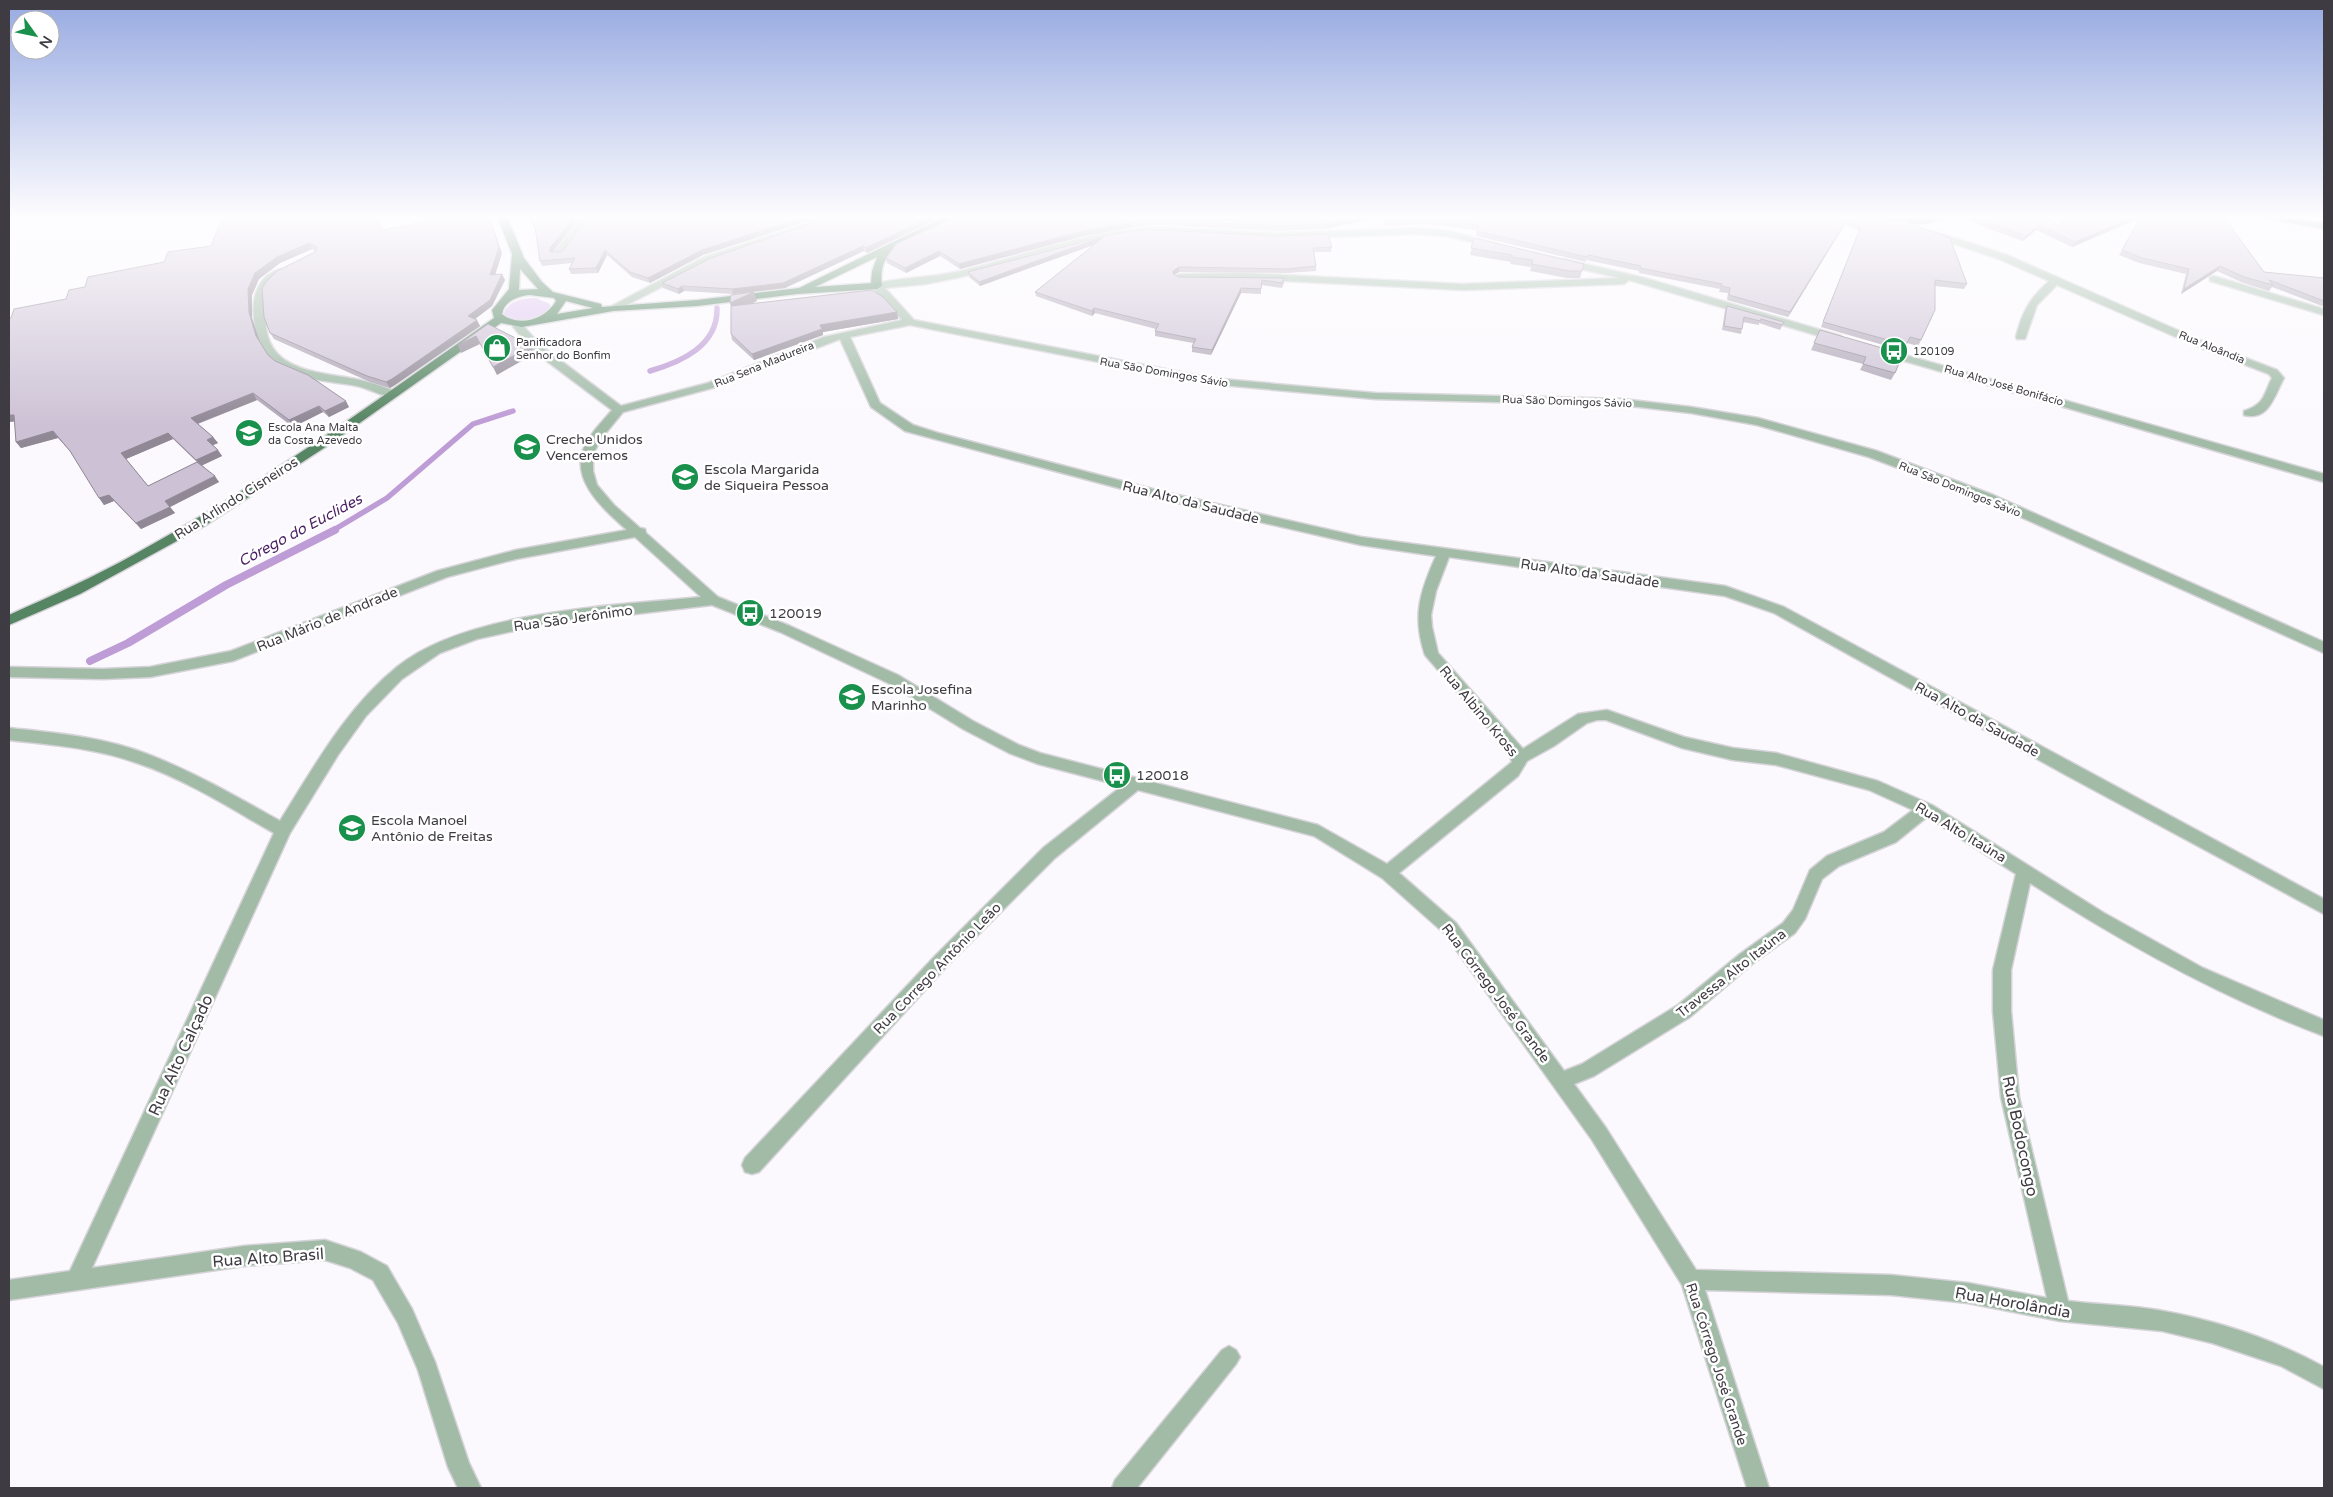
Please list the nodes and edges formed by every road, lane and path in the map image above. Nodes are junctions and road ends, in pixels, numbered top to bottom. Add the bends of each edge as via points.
1 (264, 286) edge
2 (514, 286) edge
3 (540, 286) edge
4 (656, 286) edge
5 (808, 286) edge
6 (877, 286) joint
7 (1440, 286) edge
8 (1492, 286) edge
9 (1661, 286) edge
10 (2049, 286) edge
11 (2069, 286) edge
12 (2234, 286) edge
13 (797, 291) junction
14 (555, 295) junction
15 (505, 300) junction
16 (613, 308) junction
17 (2324, 312) edge
18 (500, 319) junction
19 (537, 321) junction
20 (910, 322) junction
21 (516, 324) junction
22 (844, 335) junction
23 (2021, 337) dead end
24 (1849, 342) edge
25 (1871, 348) edge
26 (392, 394) junction
27 (619, 410) junction
28 (2248, 413) dead end
29 (2324, 478) edge
30 (640, 532) junction
31 (1444, 553) junction
32 (713, 600) junction
33 (9, 620) edge
34 (2324, 648) edge
35 (9, 672) edge
36 (9, 734) edge
37 (1520, 758) junction
38 (1135, 784) junction
39 (1926, 809) junction
40 (283, 830) junction
41 (2025, 870) junction
42 (1388, 873) junction
43 (2324, 908) edge
44 (2324, 1028) edge
45 (1561, 1081) junction
46 (752, 1165) dead end
47 (76, 1280) junction
48 (1691, 1280) junction
49 (9, 1290) edge
50 (2060, 1311) junction
51 (1229, 1357) dead end
52 (2324, 1378) edge
53 (470, 1488) edge
54 (1123, 1488) edge
55 (1758, 1488) edge

1 - 26 street via 259,294 262,336 268,348 286,365 317,378 362,384
2 - 15 main road
3 - 14 main road
4 - 16 street
5 - 13 main road
6 - 13 main road
6 - 20 street
7 - 8 street
9 - 24 street
10 - 23 street via 2029,306
11 - 28 street, Rua Aloândia via 2276,374 2278,378 2268,404
12 - 17 street
13 - 16 main road via 697,303
14 - 15 main road via 533,291
14 - 16 main road
14 - 19 main road via 561,301 559,307
15 - 18 main road via 497,310
16 - 19 main road
18 - 21 main road
18 - 26 main road, Rua Arlindo Cisneiros
19 - 21 main road
20 - 22 street, Rua Sena Madureira
20 - 34 street, Rua São Domingos Sávio via 1211,381 1375,396 1622,402 1758,422 1873,454 1989,498
21 - 27 street via 521,334 537,348
22 - 27 street, Rua Sena Madureira via 712,385
22 - 31 street, Rua Alto da Saudade via 875,405 909,428 1160,495 1307,530
25 - 29 street, Rua Alto José Bonifácio
26 - 33 main road, Rua Arlindo Cisneiros via 244,494 130,564
27 - 30 street, Rua Córrego José Grande via 594,439 587,471 597,494
30 - 32 street, Rua Córrego José Grande
30 - 35 street, Rua Mário de Andrade via 475,563 233,656 150,672
31 - 37 street, Rua Albino Kross via 1426,596 1423,615 1427,643 1432,655 1515,748
31 - 43 street, Rua Alto da Saudade via 1725,591 1752,598
32 - 38 street, Rua Córrego José Grande via 893,679 1014,749
32 - 40 street, Rua São Jerônimo via 526,623 426,654 391,680 371,700 326,762
36 - 40 street via 96,745 142,758 201,785
37 - 39 street, Rua Alto Itaúna via 1583,718 1597,714 1682,742 1733,754 1776,759 1873,785
37 - 42 street, Rua Albino Kross via 1513,772
38 - 42 street, Rua Córrego José Grande via 1318,831
38 - 46 street, Rua Corrego Antônio Leão via 1049,853 947,954
39 - 41 street, Rua Alto Itaúna
39 - 45 street, Travessa Alto Itaúna via 1890,838 1833,861 1821,871 1789,928 1684,1011 1588,1070
40 - 47 street, Rua Alto Calçado
41 - 44 street, Rua Alto Itaúna via 2098,918 2197,973
41 - 50 street, Rua Bodocongo via 2002,970 2002,1011 2010,1098
42 - 45 street, Rua Córrego José Grande via 1450,928
45 - 48 street, Rua Córrego José Grande via 1599,1134
47 - 49 street, Rua Alto Brasil
47 - 53 street, Rua Alto Brasil via 244,1256 325,1250 354,1259 380,1273 405,1316 428,1369 459,1467
48 - 50 street, Rua Horolândia via 1891,1285 1968,1293
48 - 55 street, Rua Córrego José Grande
50 - 52 street, Rua Horolândia via 2162,1322 2212,1332 2285,1357
51 - 54 street

